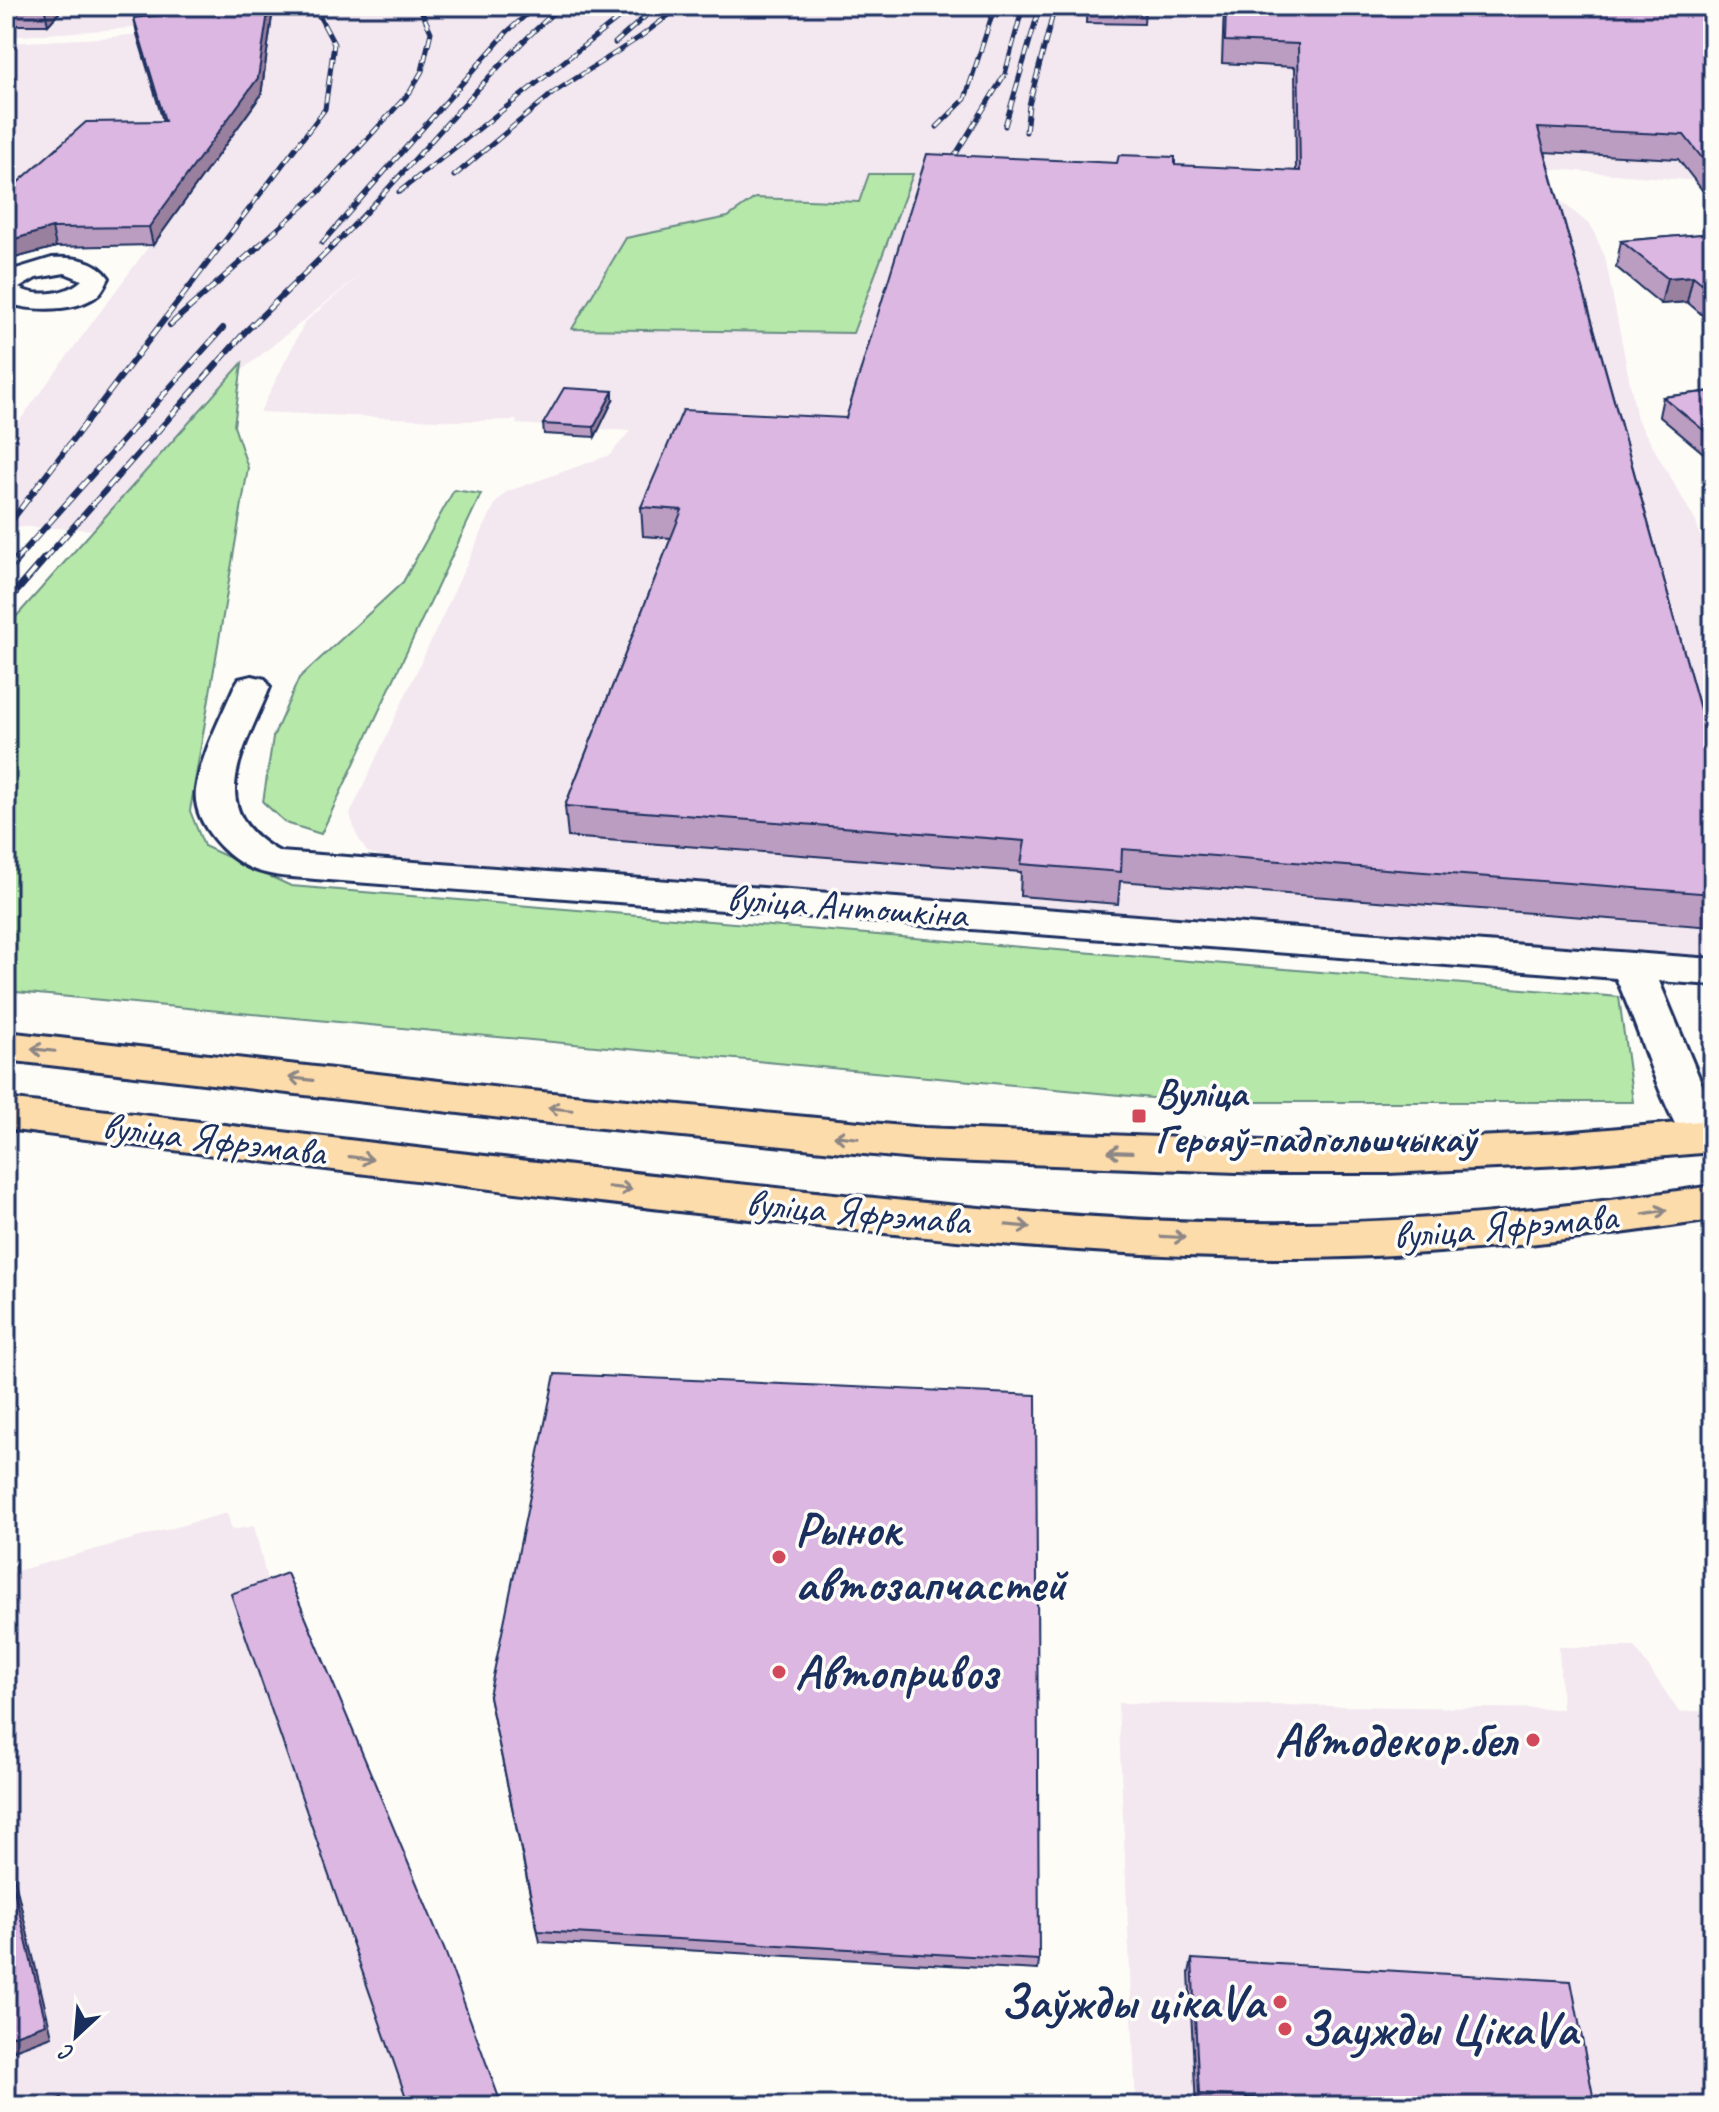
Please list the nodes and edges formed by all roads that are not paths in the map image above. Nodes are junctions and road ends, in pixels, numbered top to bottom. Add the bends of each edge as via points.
1 (37, 269) junction
2 (6, 272) edge
3 (6, 290) edge
4 (252, 687) dead end
5 (1631, 966) junction
6 (1713, 972) edge
7 (6, 1046) edge
8 (6, 1114) edge
9 (1709, 1137) edge
10 (1713, 1203) edge

1 - 2 street
1 - 3 street via 18,275
1 - 3 street via 79,268 92,273 95,283 53,301 14,298
4 - 5 street, вуліца Антошкіна via 214,797 225,825 267,861
5 - 6 street, вуліца Антошкіна
5 - 9 street via 1680,1091
9 -> 7 main road, вуліца Яфрэмава via 1388,1157 924,1144 510,1104
8 -> 10 main road, вуліца Яфрэмава via 780,1206 1110,1234 1244,1240 1430,1236 1595,1221

